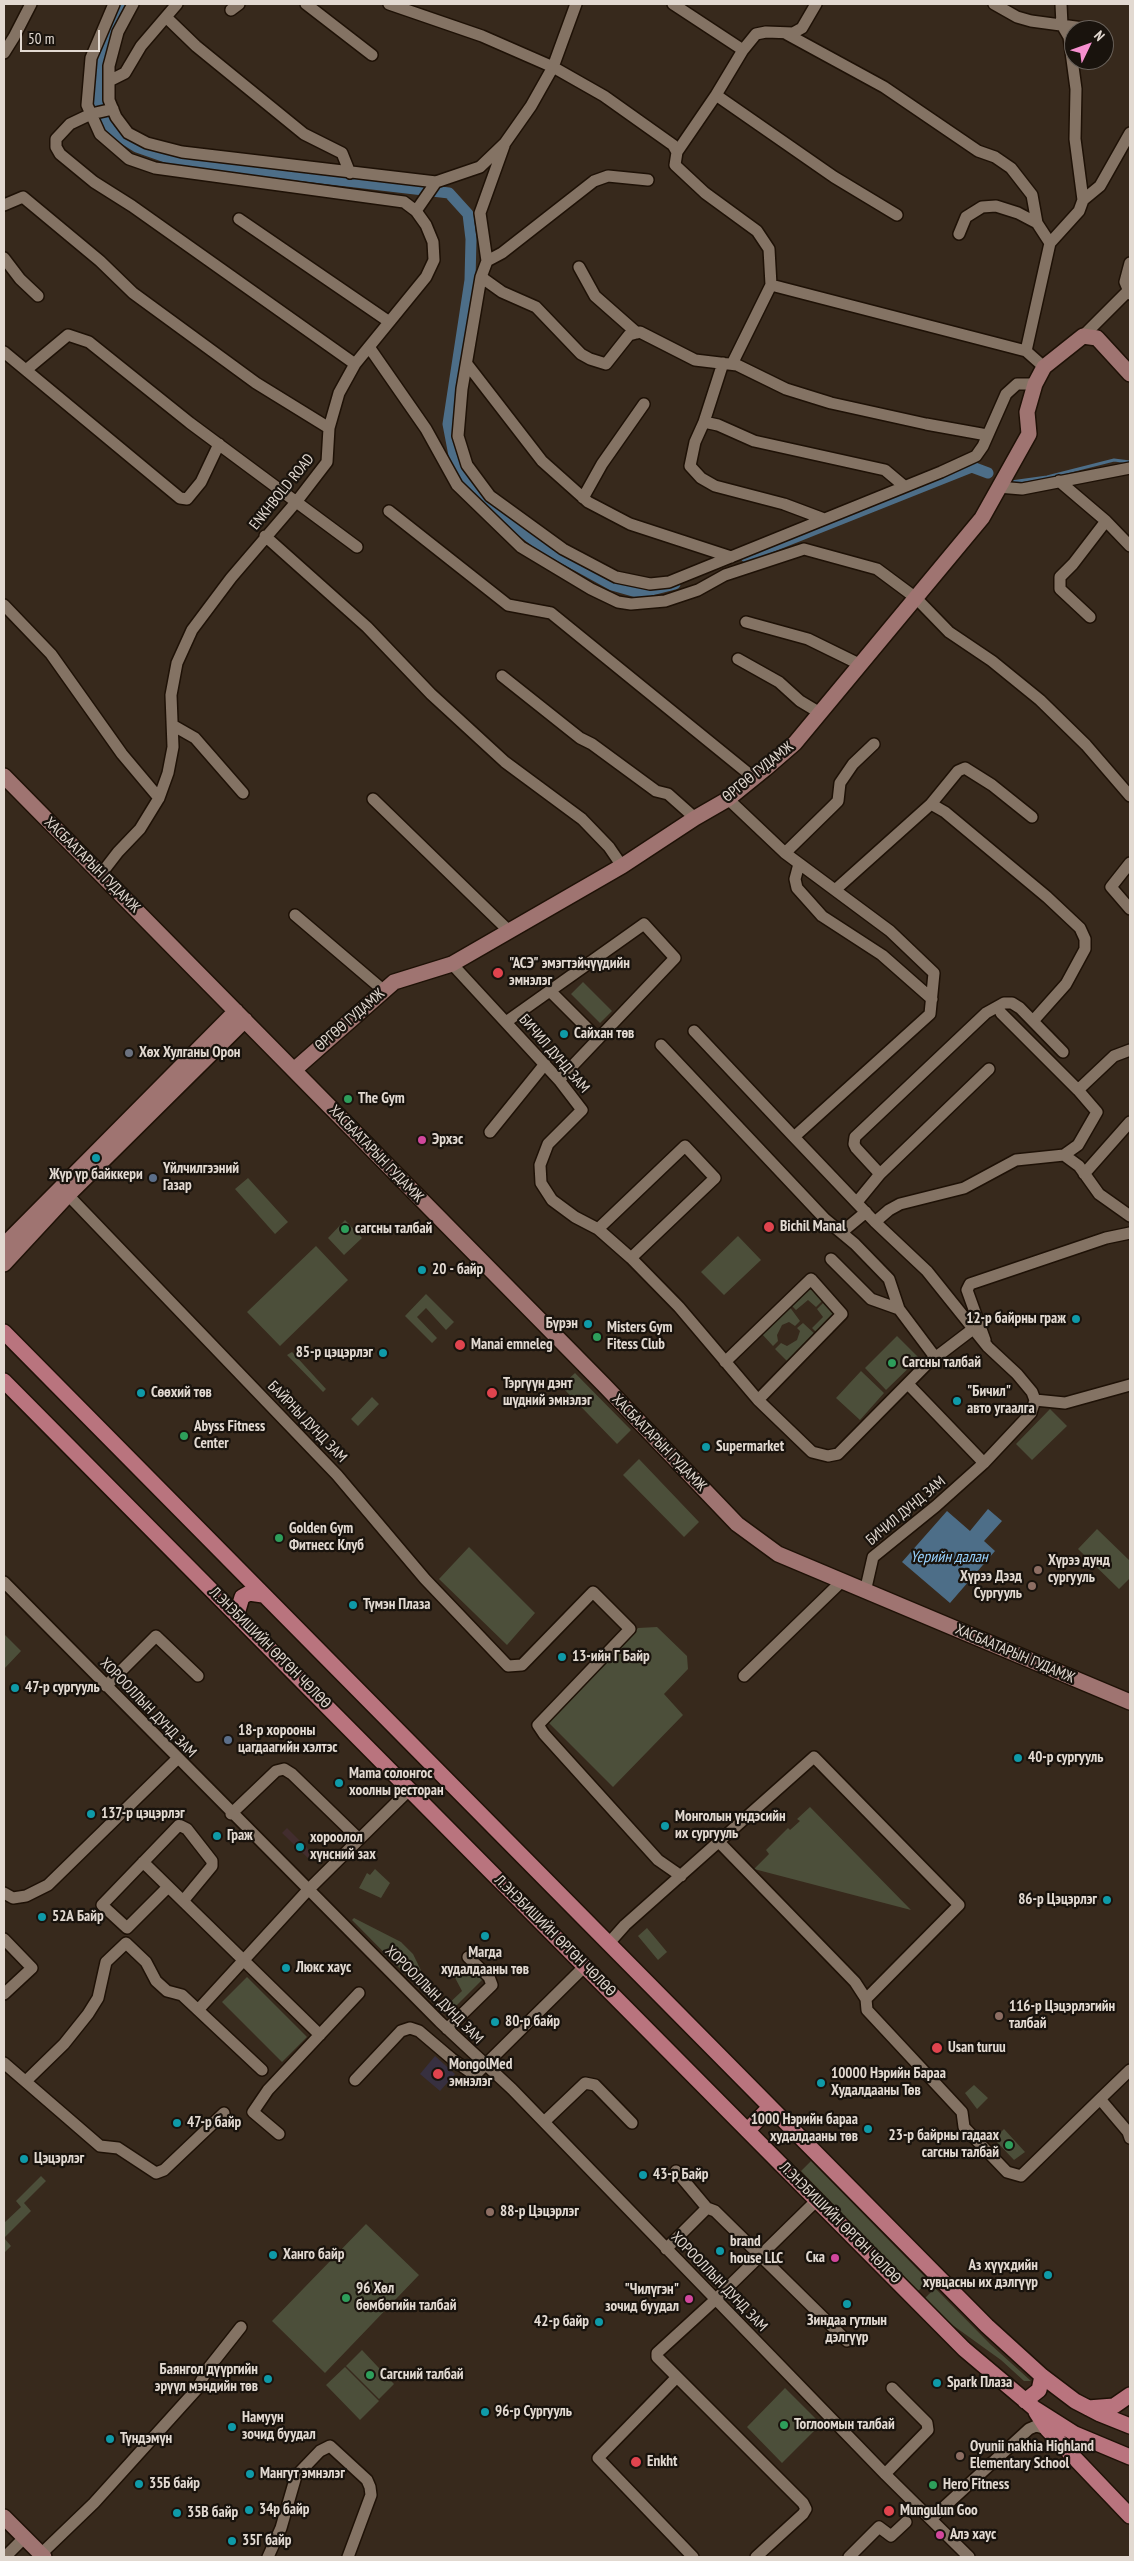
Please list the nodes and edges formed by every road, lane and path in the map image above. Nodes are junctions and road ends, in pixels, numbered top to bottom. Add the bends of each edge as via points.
1 (30, 4) edge
2 (114, 4) edge
3 (133, 4) edge
4 (177, 4) edge
5 (306, 4) edge
6 (390, 4) edge
7 (576, 4) edge
8 (673, 4) edge
9 (816, 4) edge
10 (994, 4) edge
11 (1061, 4) edge
12 (167, 18) junction
13 (1062, 25) junction
14 (783, 32) junction
15 (743, 50) junction
16 (4, 52) edge
17 (372, 55) dead end
18 (553, 67) junction
19 (109, 81) junction
20 (716, 95) junction
21 (111, 109) junction
22 (92, 114) junction
23 (1130, 133) edge
24 (505, 143) junction
25 (677, 152) junction
26 (350, 173) junction
27 (648, 180) dead end
28 (436, 182) junction
29 (1083, 200) junction
30 (4, 205) edge
31 (416, 211) junction
32 (897, 215) dead end
33 (239, 219) dead end
34 (1037, 223) junction
35 (959, 234) dead end
36 (1050, 244) junction
37 (4, 258) edge
38 (487, 261) junction
39 (1130, 263) edge
40 (578, 267) dead end
41 (481, 276) junction
42 (771, 286) junction
43 (1129, 292) edge
44 (38, 296) dead end
45 (388, 321) junction
46 (638, 333) junction
47 (1083, 336) junction
48 (368, 347) junction
49 (1026, 351) junction
50 (4, 352) edge
51 (727, 363) junction
52 (355, 364) junction
53 (467, 364) junction
54 (1044, 367) junction
55 (26, 370) junction
56 (1130, 374) edge
57 (1035, 384) junction
58 (644, 404) dead end
59 (704, 422) junction
60 (328, 428) junction
61 (987, 434) junction
62 (219, 444) junction
63 (1130, 468) edge
64 (1059, 482) junction
65 (904, 486) junction
66 (998, 487) junction
67 (583, 498) junction
68 (297, 502) junction
69 (389, 510) dead end
70 (824, 519) junction
71 (1106, 521) junction
72 (265, 536) junction
73 (1130, 546) edge
74 (357, 547) dead end
75 (730, 557) junction
76 (916, 598) junction
77 (4, 605) edge
78 (1090, 617) dead end
79 (746, 622) dead end
80 (738, 659) dead end
81 (861, 665) junction
82 (502, 676) dead end
83 (820, 713) junction
84 (174, 726) junction
85 (874, 744) dead end
86 (4, 776) edge
87 (754, 778) junction
88 (242, 793) dead end
89 (1130, 796) edge
90 (160, 798) junction
91 (373, 799) dead end
92 (728, 799) junction
93 (931, 804) junction
94 (1032, 817) dead end
95 (695, 818) junction
96 (785, 853) junction
97 (1130, 863) edge
98 (799, 864) junction
99 (622, 866) junction
100 (101, 874) junction
101 (835, 890) junction
102 (1130, 909) edge
103 (296, 914) dead end
104 (509, 932) junction
105 (452, 964) junction
106 (382, 990) junction
107 (550, 991) junction
108 (932, 999) junction
109 (1001, 1013) dead end
110 (240, 1015) junction
111 (1033, 1021) junction
112 (506, 1022) junction
113 (694, 1031) dead end
114 (598, 1039) junction
115 (661, 1045) dead end
116 (1130, 1050) edge
117 (1063, 1052) dead end
118 (544, 1064) junction
119 (989, 1069) dead end
120 (294, 1070) junction
121 (559, 1080) junction
122 (1078, 1090) junction
123 (1130, 1122) edge
124 (490, 1132) dead end
125 (794, 1137) junction
126 (1064, 1156) junction
127 (880, 1174) junction
128 (1084, 1174) junction
129 (68, 1195) junction
130 (856, 1202) junction
131 (866, 1212) junction
132 (1130, 1216) edge
133 (875, 1222) junction
134 (598, 1229) junction
135 (842, 1232) junction
136 (1130, 1232) edge
137 (4, 1245) edge
138 (631, 1258) junction
139 (831, 1260) dead end
140 (4, 1264) edge
141 (898, 1309) junction
142 (973, 1329) junction
143 (4, 1332) edge
144 (988, 1347) junction
145 (935, 1357) junction
146 (725, 1362) junction
147 (4, 1381) edge
148 (908, 1384) junction
149 (1130, 1385) edge
150 (758, 1400) junction
151 (1035, 1400) junction
152 (984, 1463) junction
153 (4, 1582) edge
154 (842, 1582) junction
155 (865, 1592) junction
156 (264, 1595) junction
157 (237, 1614) junction
158 (198, 1676) dead end
159 (744, 1676) dead end
160 (106, 1686) junction
161 (1130, 1702) edge
162 (177, 1759) junction
163 (409, 1790) junction
164 (231, 1814) junction
165 (359, 1839) junction
166 (718, 1841) junction
167 (143, 1862) junction
168 (681, 1876) junction
169 (168, 1887) junction
170 (308, 1890) junction
171 (4, 1892) edge
172 (183, 1901) junction
173 (4, 1939) edge
174 (609, 1943) junction
175 (468, 1956) dead end
176 (244, 1961) junction
177 (585, 1966) junction
178 (359, 1993) dead end
179 (4, 1994) edge
180 (866, 1999) junction
181 (198, 2010) junction
182 (447, 2029) junction
183 (320, 2035) junction
184 (4, 2063) edge
185 (485, 2066) junction
186 (262, 2070) dead end
187 (1130, 2070) edge
188 (26, 2080) junction
189 (355, 2080) dead end
190 (1100, 2099) junction
191 (770, 2107) junction
192 (224, 2113) dead end
193 (544, 2122) junction
194 (632, 2123) dead end
195 (748, 2130) junction
196 (279, 2134) dead end
197 (1130, 2138) edge
198 (676, 2172) dead end
199 (816, 2201) junction
200 (707, 2208) junction
201 (666, 2249) junction
202 (760, 2257) junction
203 (715, 2300) junction
204 (241, 2327) dead end
205 (846, 2341) dead end
206 (1042, 2376) junction
207 (677, 2377) junction
208 (892, 2388) dead end
209 (1130, 2395) edge
210 (1030, 2405) junction
211 (1087, 2408) junction
212 (1130, 2426) edge
213 (1047, 2429) junction
214 (1130, 2457) edge
215 (885, 2474) junction
216 (1130, 2516) edge
217 (4, 2517) edge
218 (931, 2519) junction
219 (906, 2522) dead end
220 (24, 2538) junction
221 (42, 2556) edge
222 (5, 2557) edge
223 (268, 2557) edge
224 (348, 2557) edge
225 (693, 2557) edge
226 (756, 2557) edge
227 (849, 2557) edge
228 (969, 2557) edge

1 - 16 street
2 - 22 street via 91,58 88,105
3 - 19 street via 118,32 109,66
4 - 12 street
5 - 17 street
6 - 18 street via 482,36
7 - 18 street
8 - 15 street
9 - 14 street via 802,28 793,33
10 - 13 street via 1017,17
11 - 13 street
12 - 19 street via 141,46 125,73
12 - 26 street via 196,46 304,134 342,152
13 - 29 street via 1069,37 1076,89 1075,139
14 - 15 street via 756,34
14 - 34 street via 884,87 978,151 1011,168 1032,195
15 - 20 street
18 - 24 street
18 - 25 street via 604,96 673,145
19 - 21 street
20 - 25 street
20 - 32 street via 834,177
21 - 22 street
21 - 26 street via 128,133 146,143 182,152
22 - 31 street via 100,134 109,144 129,159 155,168 404,202
22 - 52 street via 70,124 56,139 60,154 94,182
23 - 29 street via 1100,186
24 - 28 street via 480,167
24 - 38 street via 480,213
25 - 42 street via 675,165 705,193 757,231 768,249
26 - 28 street
27 - 38 street via 608,176 594,181 502,253
28 - 31 street
29 - 36 street via 1079,211
30 - 60 street via 24,197 133,293 256,383
31 - 45 street, ENKHBOLD ROAD via 433,242 434,260 426,277
33 - 45 street
34 - 35 street via 996,206 982,207 966,217
34 - 36 street
36 - 49 street
37 - 44 street
38 - 41 street
39 - 43 street via 1125,282
40 - 46 street via 595,296
41 - 46 street via 502,292 536,307 590,360 606,364 629,335
41 - 53 street
42 - 49 street
42 - 51 street
43 - 47 street
45 - 48 street, ENKHBOLD ROAD
46 - 51 street via 695,360
47 - 54 street, ӨРГӨӨ ГУДАМЖ
47 - 56 street via 1098,338
48 - 52 street, ENKHBOLD ROAD
48 - 76 street via 426,429 457,485 521,547 591,589 624,603 666,601 725,576 804,549 877,568
49 - 54 street
50 - 55 street
51 - 59 street
51 - 61 street via 786,389 831,404
52 - 60 street, ENKHBOLD ROAD via 339,393
53 - 67 street via 542,461
53 - 75 street via 458,436 467,465 490,496 524,523 563,549 629,581 664,583
54 - 57 street, ӨРГӨӨ ГУДАМЖ
55 - 62 street via 68,335 79,338 89,342
55 - 62 street via 180,498 187,499 201,482
57 - 61 street via 1017,384 1006,394
57 - 66 street, ӨРГӨӨ ГУДАМЖ via 1027,412 1029,434
58 - 67 street via 602,464
59 - 65 street via 754,441 885,470
59 - 70 street via 695,442 690,466 701,478 715,486 784,504
60 - 68 street, ENKHBOLD ROAD via 327,462
61 - 65 street via 976,456
62 - 68 street
63 - 64 street
64 - 66 street via 1022,489
64 - 71 street
65 - 70 street
66 - 76 street, ӨРГӨӨ ГУДАМЖ via 982,518
67 - 75 street via 630,524
68 - 72 street, ENKHBOLD ROAD
68 - 74 street
69 - 87 street via 508,605 551,613
70 - 75 street
71 - 73 street
71 - 78 street via 1060,577 1060,589
72 - 84 street, ENKHBOLD ROAD via 192,630 177,663 171,695
72 - 99 street via 367,627 431,694 505,762 582,819
76 - 81 street, ӨРГӨӨ ГУДАМЖ
76 - 89 street via 949,632 992,661 1040,700 1086,745
77 - 90 street via 51,654 122,754
79 - 81 street via 808,639
80 - 83 street via 779,682
81 - 83 street, ӨРГӨӨ ГУДАМЖ
82 - 95 street via 580,738 656,791 668,794
83 - 87 street, ӨРГӨӨ ГУДАМЖ via 795,743
84 - 88 street via 194,738
84 - 90 street, ENKHBOLD ROAD via 168,773
85 - 96 street via 853,764 840,783 838,801
86 - 100 street, ХАСБААТАРЫН ГУДАМЖ
87 - 92 street, ӨРГӨӨ ГУДАМЖ
90 - 100 street, ENKHBOLD ROAD via 140,829
91 - 104 street
92 - 95 street, ӨРГӨӨ ГУДАМЖ
92 - 96 street
93 - 94 street via 958,771 965,768
93 - 101 street
93 - 111 street via 945,812 1080,928 1085,949 1066,984
95 - 99 street, ӨРГӨӨ ГУДАМЖ
96 - 98 street
97 - 102 street via 1111,888
98 - 101 street
98 - 108 street via 795,880 797,888 822,916 882,955
99 - 104 street, ӨРГӨӨ ГУДАМЖ
100 - 110 street, ХАСБААТАРЫН ГУДАМЖ
101 - 108 street via 890,931 930,968 934,973
103 - 106 street
104 - 105 street, ӨРГӨӨ ГУДАМЖ
105 - 106 street, ӨРГӨӨ ГУДАМЖ via 411,975
105 - 112 street, БИЧИЛ ДУНД ЗАМ
106 - 120 street, ӨРГӨӨ ГУДАМЖ
107 - 112 street
107 - 114 street
107 - 114 street via 644,924 675,958
108 - 125 street via 930,1014
109 - 122 street
110 - 120 street, ХАСБААТАРЫН ГУДАМЖ
110 - 129 street
110 - 137 street
111 - 117 street
111 - 127 street via 1012,1003 995,1006 855,1137 856,1148
112 - 118 street, БИЧИЛ ДУНД ЗАМ
113 - 125 street
114 - 121 street
115 - 135 street via 825,1219
116 - 122 street via 1114,1056
118 - 121 street, БИЧИЛ ДУНД ЗАМ
118 - 124 street
119 - 127 street
120 - 154 street, ХАСБААТАРЫН ГУДАМЖ via 737,1524 778,1554
121 - 134 street, БИЧИЛ ДУНД ЗАМ via 582,1110 548,1144 540,1165 541,1183 552,1200
122 - 126 street via 1097,1112 1078,1145
123 - 128 street
125 - 130 street
126 - 128 street via 1079,1166
126 - 133 street via 1016,1160 964,1188 900,1204
127 - 130 street
128 - 132 street via 1099,1194
129 - 140 street
129 - 168 street, БАЙРНЫ ДУНД ЗАМ via 337,1475 425,1579 508,1666 522,1665 593,1592 630,1629 538,1725 658,1860
130 - 131 street
131 - 133 street
131 - 135 street
133 - 142 street via 927,1271
134 - 138 street, БИЧИЛ ДУНД ЗАМ
134 - 138 street via 685,1146 715,1178
135 - 141 street via 889,1279
136 - 144 street via 970,1284 967,1290
138 - 146 street, БИЧИЛ ДУНД ЗАМ via 679,1307
139 - 141 street via 871,1299
141 - 145 street
142 - 144 street
142 - 145 street, БИЧИЛ ДУНД ЗАМ
143 - 156 main road
144 - 151 street via 1017,1374
145 - 148 street, БИЧИЛ ДУНД ЗАМ
146 - 150 street, БИЧИЛ ДУНД ЗАМ
146 - 150 street via 811,1280 842,1314
147 - 157 main road, Л.ЭНЭБИШИЙН ӨРГӨН ЧӨЛӨӨ
148 - 150 street, БИЧИЛ ДУНД ЗАМ via 848,1446 838,1454 828,1456 812,1452
148 - 152 street
149 - 151 street via 1065,1403
151 - 152 street, БИЧИЛ ДУНД ЗАМ via 1031,1412
152 - 155 street, БИЧИЛ ДУНД ЗАМ via 873,1557
153 - 160 street, ХОРООЛЛЫН ДУНД ЗАМ
154 - 155 street, ХАСБААТАРЫН ГУДАМЖ
154 - 159 street
155 - 161 street, ХАСБААТАРЫН ГУДАМЖ
156 - 157 main road via 248,1593 242,1597
156 - 174 main road
157 - 163 main road, Л.ЭНЭБИШИЙН ӨРГӨН ЧӨЛӨӨ
158 - 160 street via 156,1636
160 - 162 street, ХОРООЛЛЫН ДУНД ЗАМ
162 - 164 street, ХОРООЛЛЫН ДУНД ЗАМ
162 - 171 street via 48,1885 26,1896 13,1898
163 - 165 street
163 - 177 main road, Л.ЭНЭБИШИЙН ӨРГӨН ЧӨЛӨӨ
164 - 165 street via 276,1771 284,1769
164 - 170 street, ХОРООЛЛЫН ДУНД ЗАМ
165 - 170 street
166 - 168 street
166 - 180 street via 855,1982
166 - 180 street via 814,1757 959,1904
167 - 169 street
167 - 169 street via 102,1905 127,1928
167 - 172 street via 180,1825 187,1829 212,1861 212,1866
168 - 174 street
169 - 172 street
170 - 176 street
170 - 182 street, ХОРООЛЛЫН ДУНД ЗАМ
172 - 176 street
173 - 179 street via 32,1968
174 - 191 main road
175 - 182 street via 492,1984
176 - 181 street
176 - 183 street
177 - 185 street
177 - 195 main road, Л.ЭНЭБИШИЙН ӨРГӨН ЧӨЛӨӨ
178 - 183 street
180 - 190 street via 867,2010 962,2112 964,2127 1007,2172 1021,2176
181 - 186 street
181 - 188 street via 182,1995 167,1991 156,1981 146,1962 126,1943 106,1962 98,1998 88,2014 58,2051
182 - 185 street, ХОРООЛЛЫН ДУНД ЗАМ
183 - 196 street via 268,2090 253,2112
184 - 188 street
185 - 189 street via 473,2073 419,2030 410,2028 398,2035
185 - 193 street, ХОРООЛЛЫН ДУНД ЗАМ
187 - 190 street
188 - 192 street via 53,2108 100,2146 118,2148 156,2173 164,2170
190 - 197 street
191 - 195 main road
191 - 206 main road via 987,2326
193 - 194 street via 585,2083 595,2085
193 - 201 street, ХОРООЛЛЫН ДУНД ЗАМ
195 - 199 main road, Л.ЭНЭБИШИЙН ӨРГӨН ЧӨЛӨӨ
198 - 200 street
199 - 202 street
199 - 210 main road, Л.ЭНЭБИШИЙН ӨРГӨН ЧӨЛӨӨ via 964,2348
200 - 201 street
200 - 202 street via 715,2211
201 - 203 street, ХОРООЛЛЫН ДУНД ЗАМ
202 - 203 street
202 - 205 street
203 - 207 street via 657,2352 657,2357
203 - 215 street, ХОРООЛЛЫН ДУНД ЗАМ
204 - 221 street via 206,2370 197,2389
206 - 210 main road via 1039,2390
206 - 211 main road
207 - 225 street via 598,2458
207 - 226 street via 804,2503 806,2510 803,2514
208 - 215 street via 927,2423 928,2430
209 - 211 main road via 1114,2406
210 - 213 main road
210 - 214 main road, Л.ЭНЭБИШИЙН ӨРГӨН ЧӨЛӨӨ via 1075,2434
211 - 212 main road
213 - 216 main road
213 - 218 street via 1036,2426 1029,2429
215 - 218 street, ХОРООЛЛЫН ДУНД ЗАМ
217 - 220 street
218 - 228 street, ХОРООЛЛЫН ДУНД ЗАМ
219 - 227 street via 891,2536 879,2527
220 - 221 street
220 - 222 street
223 - 224 street via 281,2528 296,2476 320,2451 330,2446 367,2480 370,2487 371,2495

